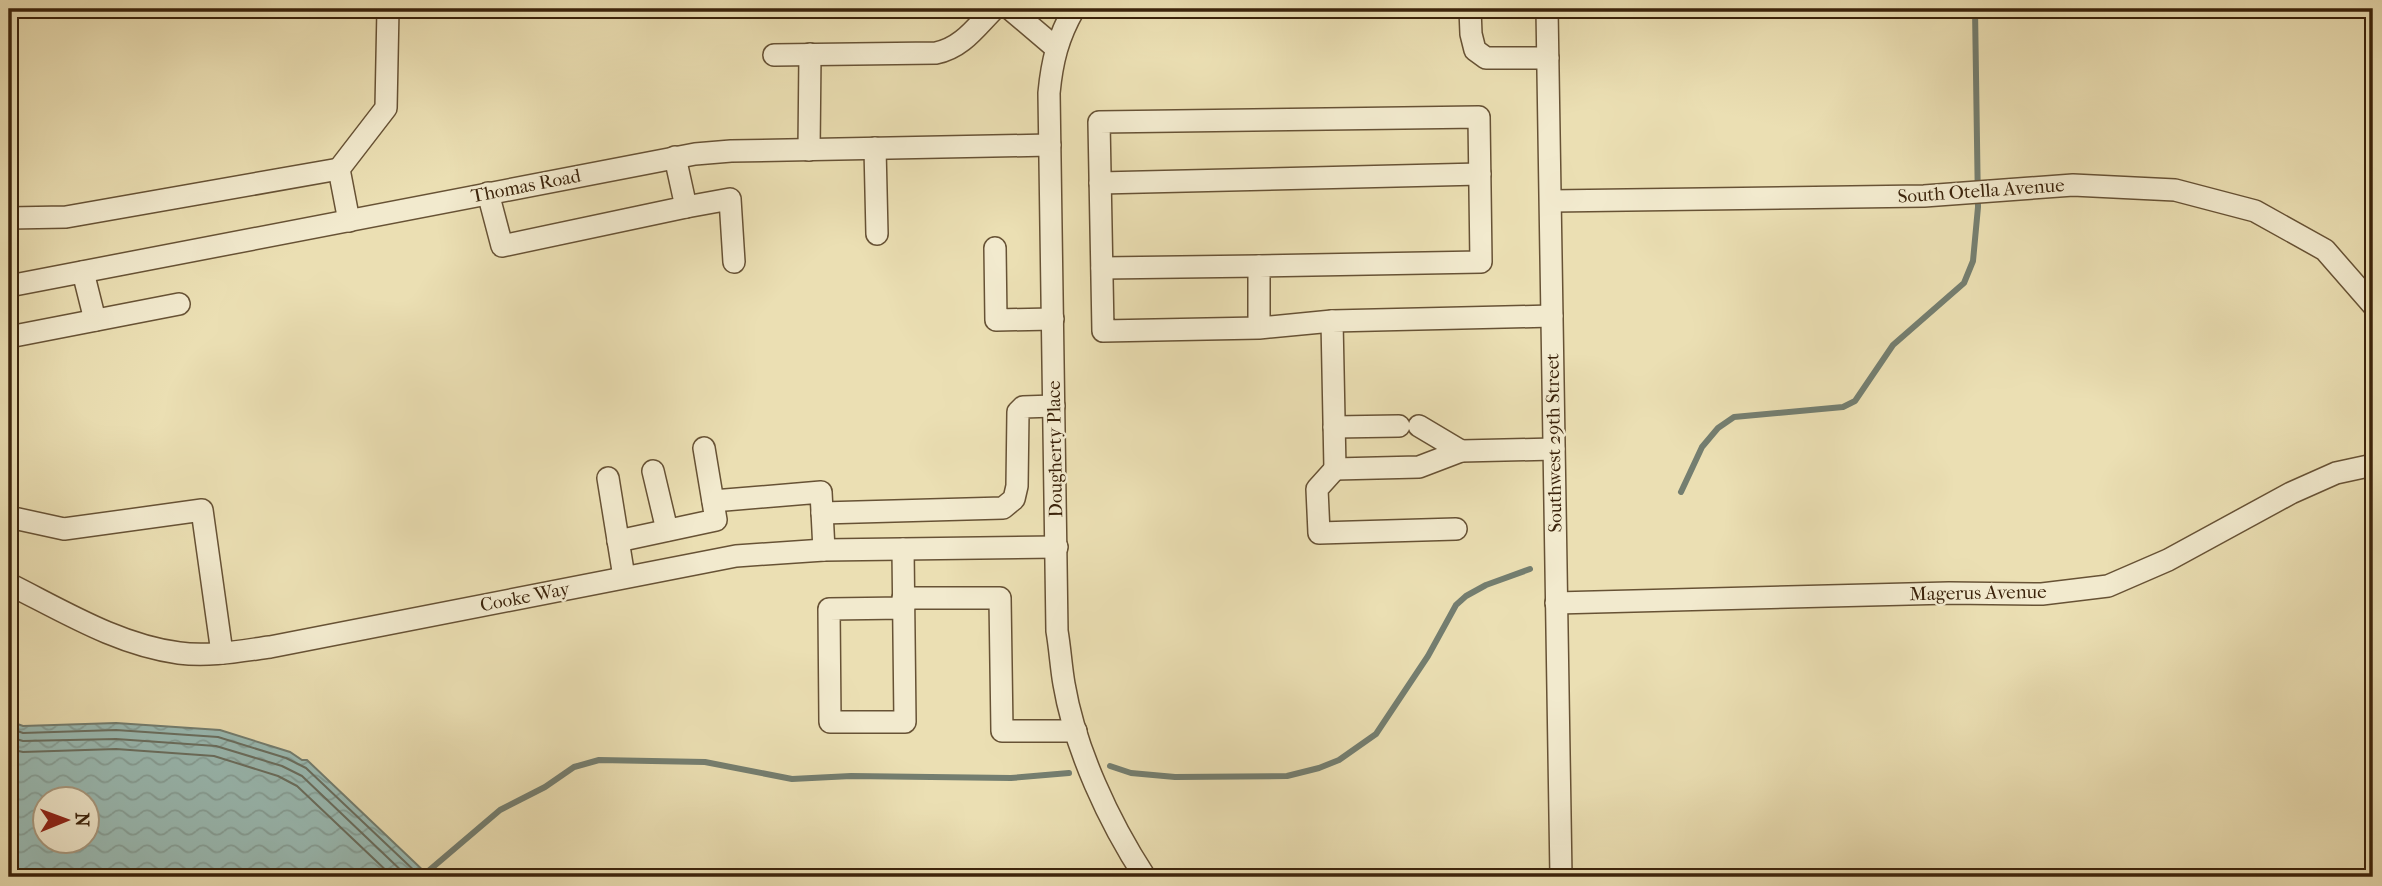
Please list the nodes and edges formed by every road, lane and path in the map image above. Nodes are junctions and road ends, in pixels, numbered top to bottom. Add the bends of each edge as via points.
1 (388, 9) edge
2 (994, 9) edge
3 (1010, 9) edge
4 (1074, 9) edge
5 (1470, 9) edge
6 (1547, 9) edge
7 (1056, 48) junction
8 (810, 54) junction
9 (775, 55) dead end
10 (1548, 58) junction
11 (1050, 145) junction
12 (875, 148) junction
13 (809, 150) junction
14 (675, 158) junction
15 (339, 169) junction
16 (1480, 174) junction
17 (1100, 183) junction
18 (488, 193) junction
19 (1551, 201) junction
20 (686, 207) junction
21 (9, 218) edge
22 (349, 220) junction
23 (877, 234) dead end
24 (995, 248) dead end
25 (734, 262) dead end
26 (1259, 266) junction
27 (1102, 268) junction
28 (83, 272) junction
29 (9, 286) edge
30 (179, 304) dead end
31 (2373, 305) edge
32 (1552, 316) junction
33 (1053, 318) junction
34 (95, 320) junction
35 (1332, 321) junction
36 (1259, 328) junction
37 (9, 337) edge
38 (1054, 405) junction
39 (1334, 427) junction
40 (704, 448) dead end
41 (1554, 449) junction
42 (1461, 451) junction
43 (2373, 465) edge
44 (1335, 469) junction
45 (653, 471) dead end
46 (608, 478) dead end
47 (713, 501) junction
48 (894, 512) junction
49 (822, 513) junction
50 (9, 517) edge
51 (1456, 528) dead end
52 (667, 530) junction
53 (618, 541) junction
54 (1057, 547) junction
55 (898, 549) junction
56 (824, 551) junction
57 (624, 577) junction
58 (9, 584) edge
59 (903, 603) junction
60 (1556, 603) junction
61 (222, 653) junction
62 (1076, 731) junction
63 (1145, 877) edge
64 (1561, 877) edge

1 - 15 street via 386,108
2 - 8 street via 950,50
3 - 7 street
4 - 7 street, Dougherty Place
5 - 10 street via 1475,50 1486,58
6 - 10 street, Southwest 29th Street
7 - 11 street, Dougherty Place via 1049,93
8 - 9 street
8 - 13 street
10 - 19 street, Southwest 29th Street
11 - 12 street, Thomas Road
11 - 33 street, Dougherty Place
12 - 13 street, Thomas Road
12 - 23 street
13 - 14 street, Thomas Road via 715,152
14 - 18 street, Thomas Road
14 - 20 street
15 - 21 street via 66,217
15 - 22 street
16 - 17 street
16 - 17 street via 1479,117 1099,122
16 - 26 street via 1481,262
17 - 27 street
18 - 20 street via 502,246
18 - 22 street, Thomas Road
19 - 31 street, South Otella Avenue via 1924,197 2073,185 2175,190 2255,211 2325,250
19 - 32 street, Southwest 29th Street
20 - 25 street via 730,199
22 - 28 street, Thomas Road
24 - 33 street via 996,320
26 - 27 street
26 - 36 street
27 - 36 street via 1103,331
28 - 29 street, Thomas Road
28 - 34 street
30 - 34 street
32 - 35 street
32 - 41 street, Southwest 29th Street
33 - 38 street, Dougherty Place
34 - 37 street
35 - 36 street
35 - 39 street
38 - 48 street via 1023,407 1018,412 1017,486 1014,499 1003,508
38 - 54 street, Dougherty Place
39 - 42 street via 1409,426
39 - 44 street
40 - 47 street
41 - 42 street
41 - 60 street, Southwest 29th Street
42 - 44 street via 1419,467
43 - 60 street, Magerus Avenue via 2336,473 2291,493 2168,560 2108,586 2042,594
44 - 51 street via 1317,489 1319,533
45 - 52 street
46 - 53 street
47 - 49 street via 821,492
47 - 52 street via 716,520
48 - 49 street
48 - 55 street
49 - 56 street
50 - 61 street via 64,529 202,510
52 - 53 street
53 - 57 street
54 - 55 street, Cooke Way
54 - 62 street, Dougherty Place via 1057,631
55 - 56 street, Cooke Way
55 - 59 street
56 - 57 street, Cooke Way via 736,556
57 - 61 street, Cooke Way via 270,648
58 - 61 street, Cooke Way via 136,645 180,653
59 - 59 street via 905,722 830,722 829,609
59 - 62 street via 1000,598 1002,731
60 - 64 street, Southwest 29th Street
62 - 63 street, Dougherty Place via 1095,783

